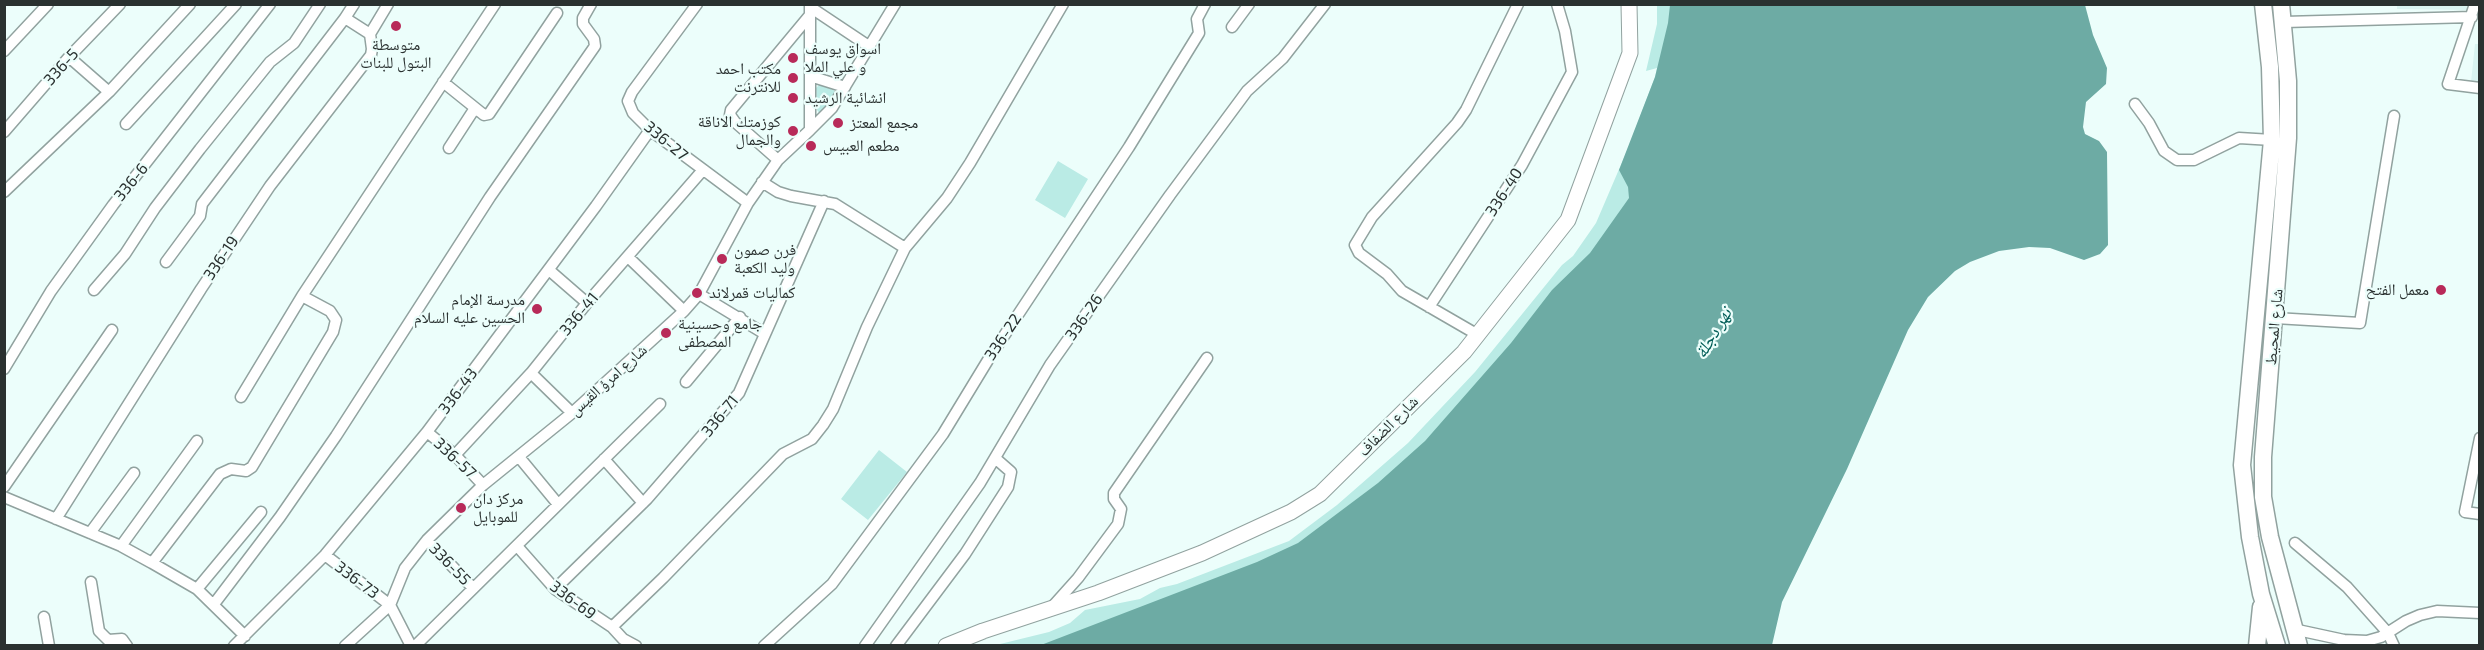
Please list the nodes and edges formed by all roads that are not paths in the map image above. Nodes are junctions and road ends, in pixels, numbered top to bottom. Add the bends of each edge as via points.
1 (48, 4) edge
2 (120, 4) edge
3 (190, 4) edge
4 (236, 4) edge
5 (270, 4) edge
6 (320, 4) edge
7 (354, 4) edge
8 (388, 4) edge
9 (495, 4) edge
10 (591, 4) edge
11 (697, 4) edge
12 (895, 4) edge
13 (1063, 4) edge
14 (1205, 4) edge
15 (1250, 4) edge
16 (1325, 4) edge
17 (1518, 4) edge
18 (1557, 4) edge
19 (1629, 4) edge
20 (2263, 4) edge
21 (2281, 4) edge
22 (2475, 4) edge
23 (810, 9) edge
24 (557, 13) dead end
25 (2472, 17) junction
26 (345, 18) junction
27 (2284, 22) junction
28 (1232, 27) dead end
29 (370, 34) junction
30 (870, 47) junction
31 (4, 51) edge
32 (69, 57) junction
33 (810, 76) junction
34 (443, 82) junction
35 (845, 87) junction
36 (2480, 88) edge
37 (109, 92) junction
38 (2135, 104) dead end
39 (475, 108) junction
40 (2394, 116) dead end
41 (126, 124) dead end
42 (650, 130) junction
43 (810, 130) junction
44 (4, 132) edge
45 (2272, 140) junction
46 (449, 148) dead end
47 (777, 160) junction
48 (702, 171) junction
49 (762, 182) junction
50 (4, 192) edge
51 (824, 201) junction
52 (748, 203) junction
53 (905, 248) junction
54 (628, 257) junction
55 (166, 262) dead end
56 (549, 270) junction
57 (94, 290) dead end
58 (699, 294) junction
59 (302, 296) junction
60 (587, 303) junction
61 (1429, 308) junction
62 (684, 311) junction
63 (740, 317) junction
64 (2275, 318) junction
65 (112, 330) dead end
66 (765, 334) junction
67 (1478, 335) junction
68 (1207, 358) dead end
69 (4, 369) edge
70 (531, 374) junction
71 (686, 382) dead end
72 (241, 397) dead end
73 (660, 404) dead end
74 (572, 413) junction
75 (427, 432) junction
76 (2480, 438) edge
77 (197, 441) dead end
78 (455, 455) junction
79 (519, 456) junction
80 (996, 458) junction
81 (604, 459) junction
82 (134, 474) dead end
83 (483, 484) junction
84 (4, 488) edge
85 (4, 497) edge
86 (557, 503) junction
87 (643, 503) junction
88 (261, 512) dead end
89 (2480, 514) edge
90 (56, 519) junction
91 (90, 533) junction
92 (427, 540) junction
93 (2295, 543) dead end
94 (121, 546) junction
95 (517, 546) junction
96 (325, 555) junction
97 (152, 563) junction
98 (91, 582) dead end
99 (473, 588) junction
100 (197, 589) junction
101 (555, 589) junction
102 (2261, 594) junction
103 (214, 604) junction
104 (390, 605) junction
105 (1049, 610) junction
106 (2480, 612) edge
107 (44, 617) dead end
108 (612, 627) junction
109 (2388, 633) junction
110 (245, 636) junction
111 (2284, 638) edge
112 (49, 645) edge
113 (127, 645) edge
114 (234, 645) edge
115 (345, 645) edge
116 (413, 645) edge
117 (636, 645) edge
118 (764, 645) edge
119 (865, 645) edge
120 (896, 645) edge
121 (946, 645) edge
122 (2257, 645) edge
123 (2394, 645) edge

1 - 31 street
2 - 32 street, 336-5
3 - 37 street
4 - 41 street
5 - 69 street, 336-6 via 113,205 51,291
6 - 57 street via 294,42 270,62 200,149 125,254
7 - 26 street
8 - 29 street, 336-19
9 - 34 street
10 - 103 street via 583,24 595,46 490,197 336,436
11 - 42 street, 336-27 via 628,101 633,113
12 - 30 street, شارع امرؤ القيس
13 - 53 street via 970,163
14 - 118 street, 336-22 via 1197,19 1199,33 942,434 832,584
15 - 28 street
16 - 80 street, 336-26 via 1283,58 1247,92 1170,195 1050,365
17 - 61 street via 1462,116 1372,217 1355,242 1359,253 1402,291
18 - 61 street, 336-40 via 1572,72 1522,165
19 - 67 street, شارع الضفاف via 1630,53 1572,214
20 - 45 main road, شارع المحيط
21 - 27 main road, شارع المحيط
22 - 25 street
23 - 30 street
23 - 33 street
23 - 47 street via 731,110 730,115
24 - 39 street via 489,114
25 - 27 street
25 - 36 street via 2448,84
26 - 29 street
26 - 55 street via 202,204 200,216
27 - 64 main road, شارع المحيط via 2288,138
29 - 90 street, 336-19 via 370,55 263,196
30 - 35 street, شارع امرؤ القيس
32 - 37 street
32 - 44 street, 336-5
33 - 35 street
33 - 43 street
34 - 39 street
34 - 59 street
35 - 43 street, شارع امرؤ القيس via 832,108
37 - 50 street
38 - 45 street via 2164,151 2177,160 2194,160 2239,138
39 - 46 street
40 - 64 street via 2360,323
42 - 48 street, 336-27
42 - 56 street, 336-43
43 - 47 street, شارع امرؤ القيس
45 - 102 main road, شارع المحيط via 2242,465
47 - 49 street, شارع امرؤ القيس
48 - 52 street, 336-27
48 - 54 street, 336-41
49 - 51 street via 791,196
49 - 52 street, شارع امرؤ القيس
51 - 53 street via 855,215
51 - 66 street, 336-71
52 - 58 street, شارع امرؤ القيس
53 - 108 street via 823,425 812,439 783,454
54 - 60 street, 336-41
54 - 62 street
56 - 60 street
56 - 75 street, 336-43
58 - 62 street, شارع امرؤ القيس
58 - 63 street
59 - 72 street
59 - 97 street via 330,311 336,320 333,332 252,466 246,471 226,469 220,474
60 - 70 street, 336-41
61 - 67 street
62 - 74 street, شارع امرؤ القيس
63 - 66 street
63 - 71 street
64 - 111 main road, شارع المحيط via 2262,457 2263,497
65 - 84 street
66 - 87 street, 336-71 via 740,393
67 - 105 street, شارع الضفاف via 1320,494 1202,553
68 - 105 street via 1114,493 1121,509 1118,524
70 - 74 street
70 - 78 street, 336-41
73 - 81 street
74 - 79 street, شارع امرؤ القيس
75 - 78 street, 336-57
75 - 96 street, 336-43
76 - 89 street via 2465,512
77 - 94 street
78 - 83 street, 336-57
79 - 83 street, شارع امرؤ القيس
79 - 86 street
80 - 119 street, 336-26
80 - 120 street via 1011,472 1008,487 965,554
81 - 86 street
81 - 87 street
82 - 91 street
83 - 92 street, شارع امرؤ القيس
85 - 90 street
86 - 95 street
87 - 101 street, 336-71
88 - 100 street
90 - 91 street
91 - 94 street
92 - 99 street, 336-55
92 - 104 street, شارع امرؤ القيس via 405,568
93 - 109 street via 2347,587
94 - 97 street
95 - 99 street
95 - 101 street, 336-69
96 - 104 street, 336-73
96 - 110 street, 336-43
97 - 100 street
98 - 113 street via 99,631 108,640 122,639
99 - 116 street
100 - 103 street
101 - 108 street, 336-69
102 - 111 main road, شارع المحيط
102 - 122 main road
103 - 110 street
104 - 115 street, شارع امرؤ القيس
104 - 116 street
105 - 121 street, شارع الضفاف
106 - 109 street via 2437,611 2406,621
107 - 112 street
108 - 117 street, 336-69
109 - 111 street via 2374,640 2357,641
109 - 123 street
110 - 114 street, 336-43

